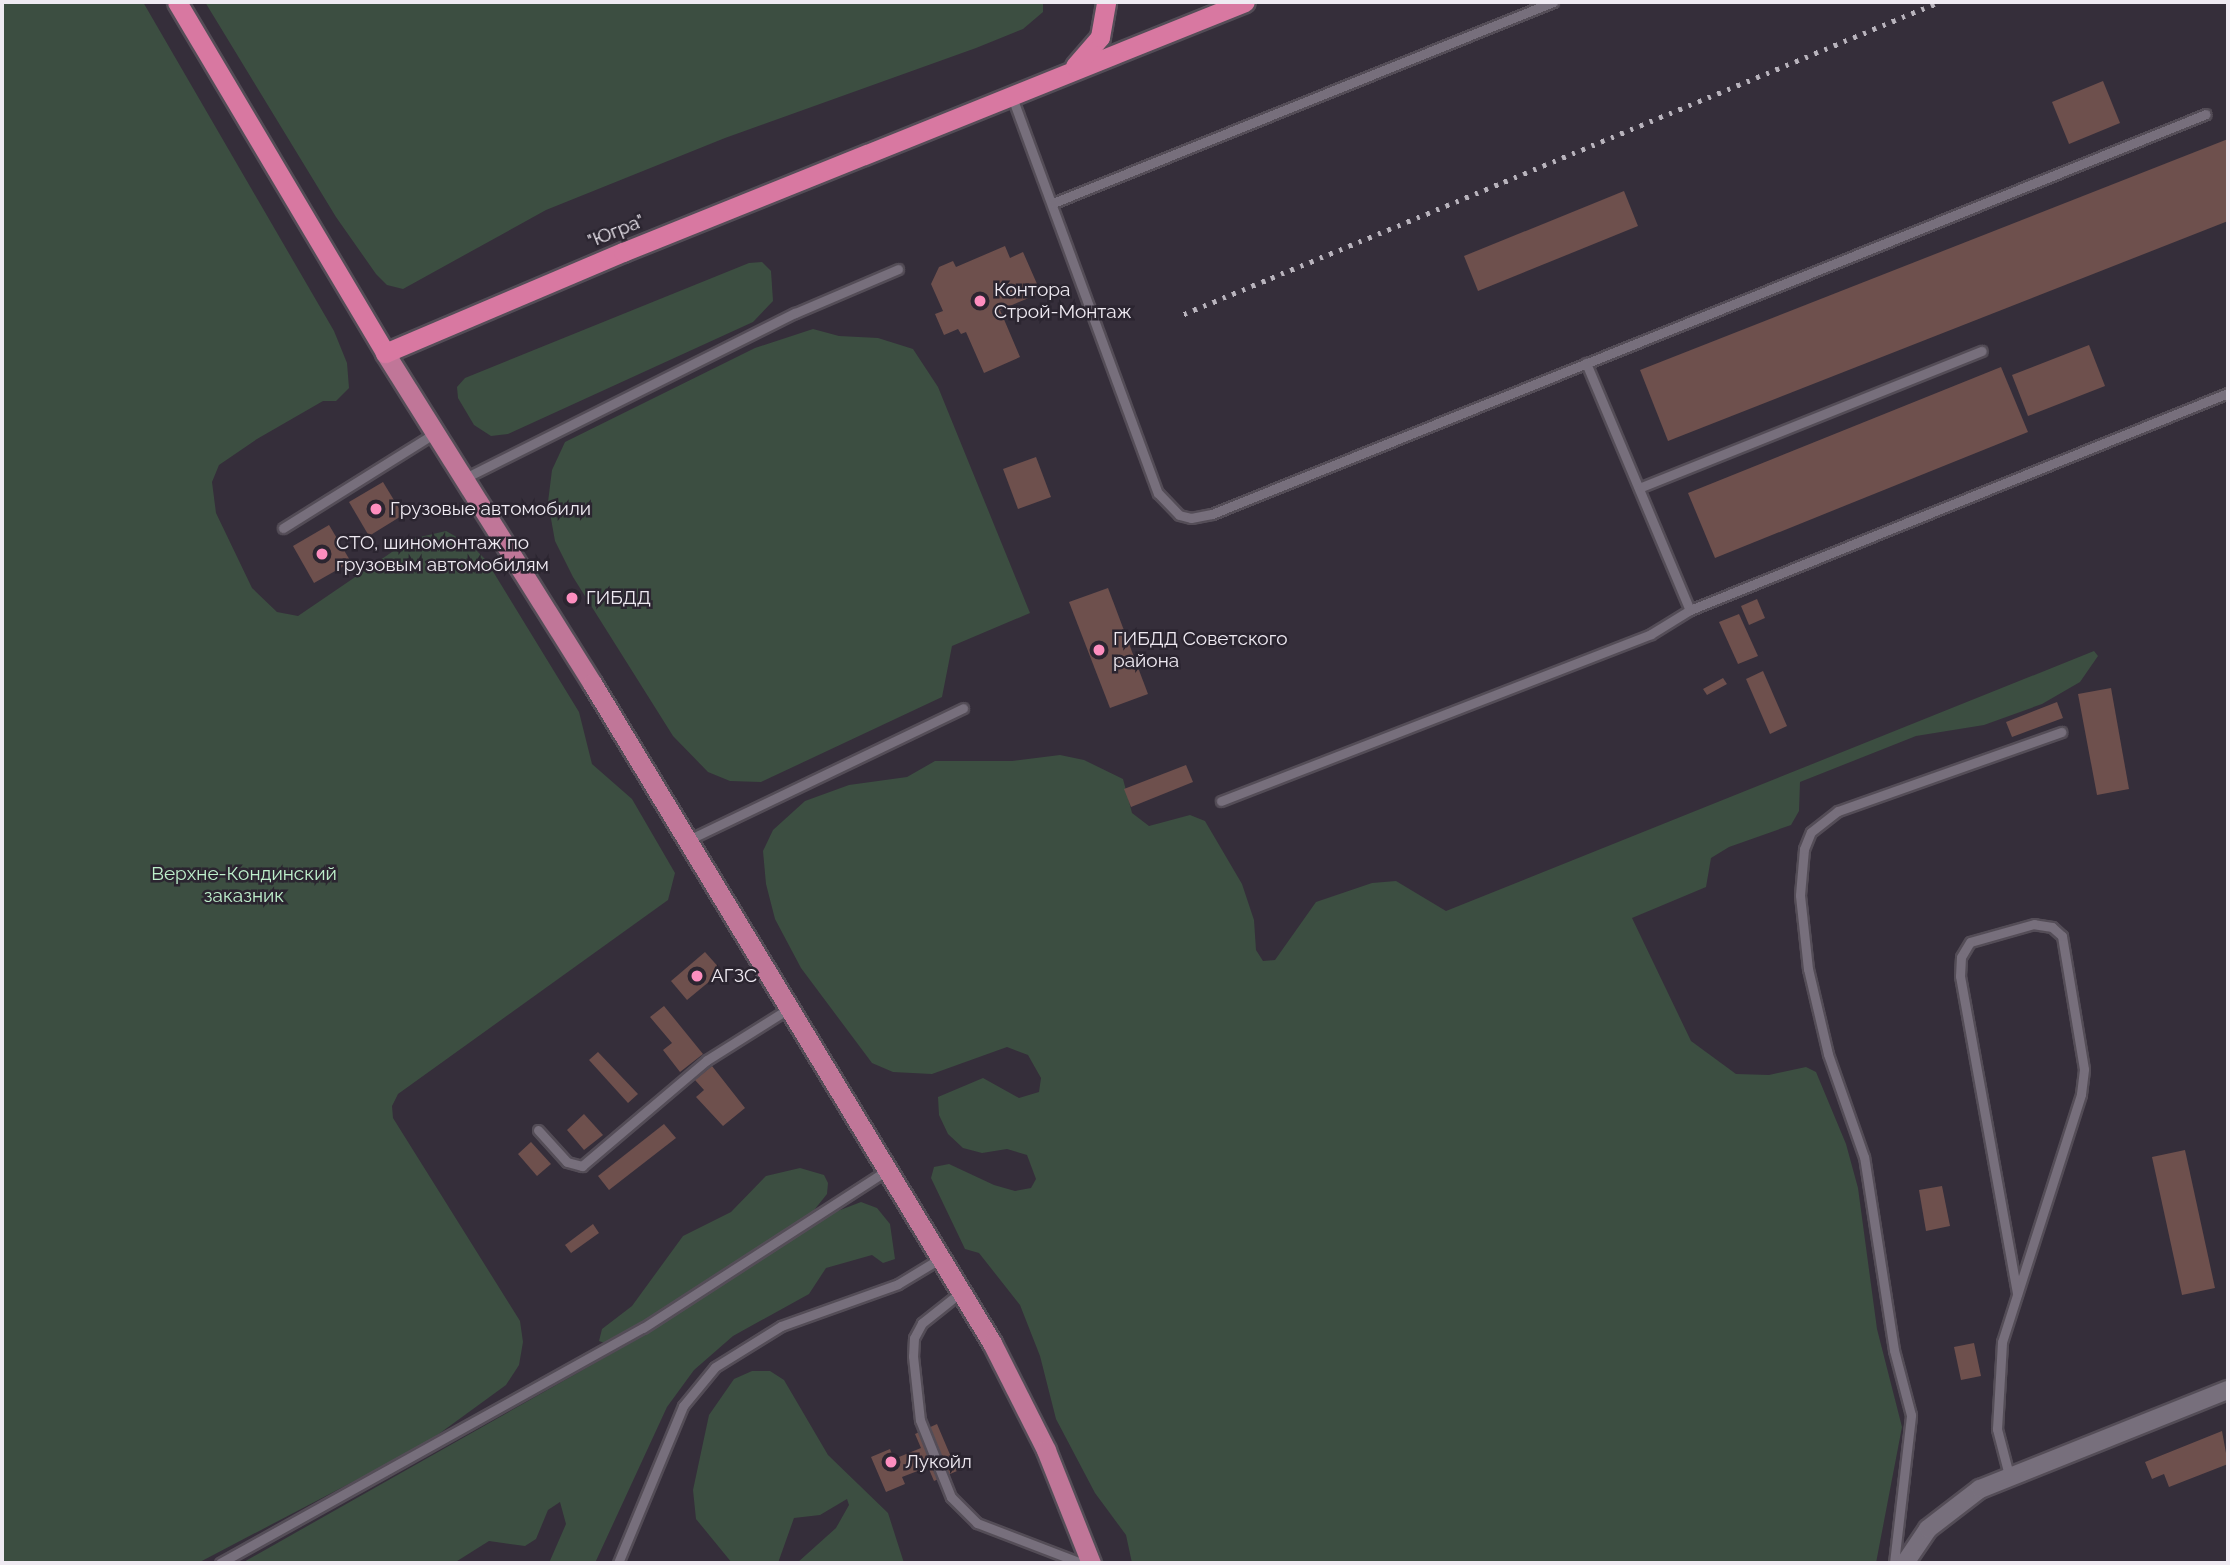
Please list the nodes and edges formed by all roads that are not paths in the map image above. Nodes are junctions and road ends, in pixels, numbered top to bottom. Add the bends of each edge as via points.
1 (177, 2) edge
2 (1106, 2) edge
3 (1244, 2) edge
4 (1552, 2) edge
5 (1050, 81) junction
6 (1012, 97) junction
7 (2206, 114) dead end
8 (1053, 203) junction
9 (898, 269) dead end
10 (1982, 351) dead end
11 (386, 353) junction
12 (1586, 363) junction
13 (2228, 393) edge
14 (435, 433) junction
15 (463, 479) junction
16 (1639, 488) junction
17 (283, 528) dead end
18 (1690, 610) junction
19 (964, 708) dead end
20 (2061, 732) dead end
21 (1221, 801) dead end
22 (688, 840) junction
23 (790, 1008) junction
24 (538, 1130) dead end
25 (887, 1170) junction
26 (941, 1258) junction
27 (961, 1292) junction
28 (2017, 1294) junction
29 (2228, 1390) edge
30 (2009, 1475) junction
31 (220, 1563) edge
32 (618, 1563) edge
33 (1081, 1563) edge
34 (1091, 1563) edge
35 (1894, 1563) edge
36 (1905, 1563) edge

1 - 11 highway
2 - 5 highway via 1104,26 1094,48
3 - 5 highway, "Югра"
4 - 8 lane
5 - 6 highway, "Югра"
6 - 8 lane
6 - 11 highway, "Югра"
7 - 12 lane
8 - 12 lane via 1158,493 1179,515 1212,514
9 - 15 lane via 795,313
10 - 16 lane
11 - 14 main road
12 - 16 lane
13 - 18 lane
14 - 15 main road
14 - 17 lane
15 - 22 main road
16 - 18 lane
18 - 21 lane via 1651,634
19 - 22 lane
20 - 35 lane via 1838,811 1811,832 1804,849 1800,895 1815,1005 1864,1157 1894,1350 1911,1415
22 - 23 main road
23 - 24 lane via 707,1060 582,1166 567,1162
23 - 25 main road
25 - 26 main road
25 - 31 lane via 643,1328
26 - 27 main road
26 - 32 lane via 898,1284 781,1326 715,1367 683,1406
27 - 33 lane via 922,1323 912,1356 920,1420 951,1497 977,1523
27 - 34 main road via 1032,1421
28 - 28 lane via 1960,976 1961,957 1970,942 2034,924 2052,927 2062,936 2084,1069 2081,1094
28 - 30 lane via 2002,1342 1999,1374 1997,1429
29 - 30 street
30 - 36 street via 1944,1514

